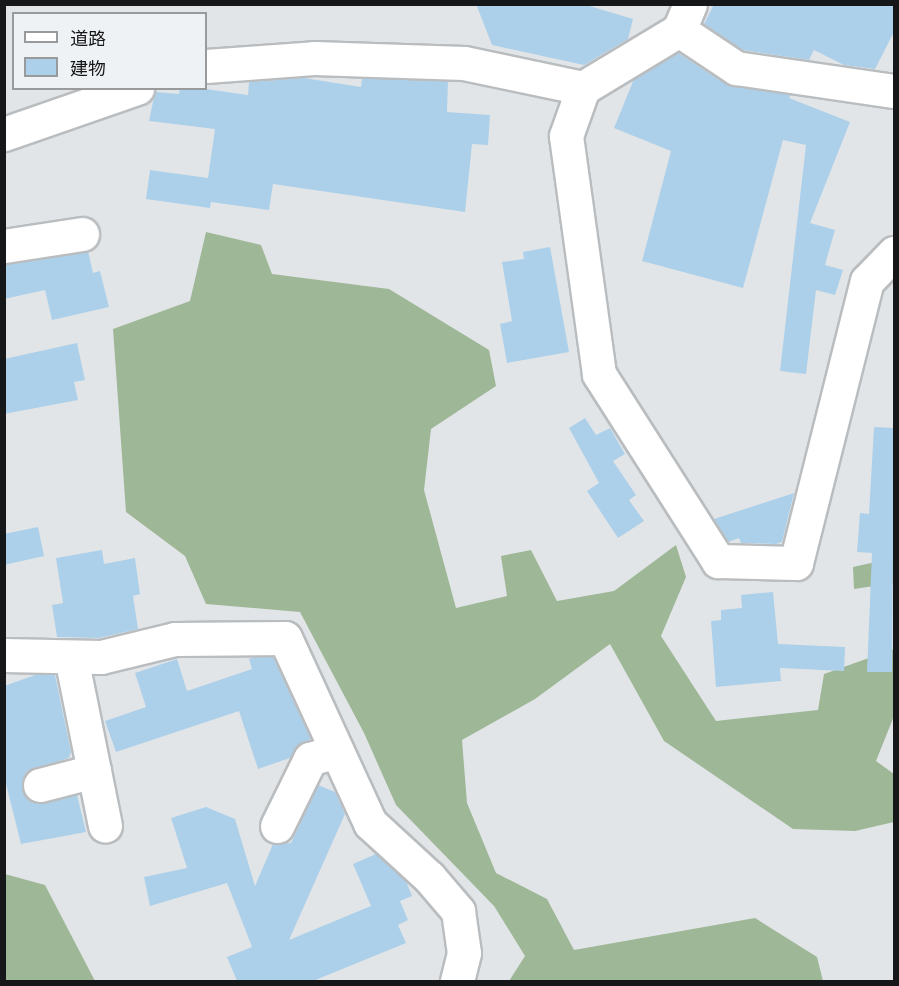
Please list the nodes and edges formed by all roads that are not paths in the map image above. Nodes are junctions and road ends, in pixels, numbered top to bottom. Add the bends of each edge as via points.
1 (684, 17) edge
2 (207, 66) edge
3 (582, 88) junction
4 (131, 90) edge
5 (894, 91) edge
6 (4, 134) edge
7 (82, 234) dead end
8 (4, 246) edge
9 (894, 253) edge
10 (4, 656) edge
11 (71, 657) junction
12 (337, 752) junction
13 (94, 771) junction
14 (40, 785) dead end
15 (105, 826) dead end
16 (277, 826) dead end
17 (457, 981) edge

1 - 3 street
1 - 5 street via 736,68
2 - 3 street via 314,58 464,63
3 - 9 street via 566,136 599,374 718,561 796,563 867,281
4 - 6 street
7 - 8 street
10 - 11 street
11 - 12 street via 101,657 175,639 285,638
11 - 13 street
12 - 16 street via 310,759
12 - 17 street via 370,823 429,877 458,910 464,953
13 - 14 street
13 - 15 street

